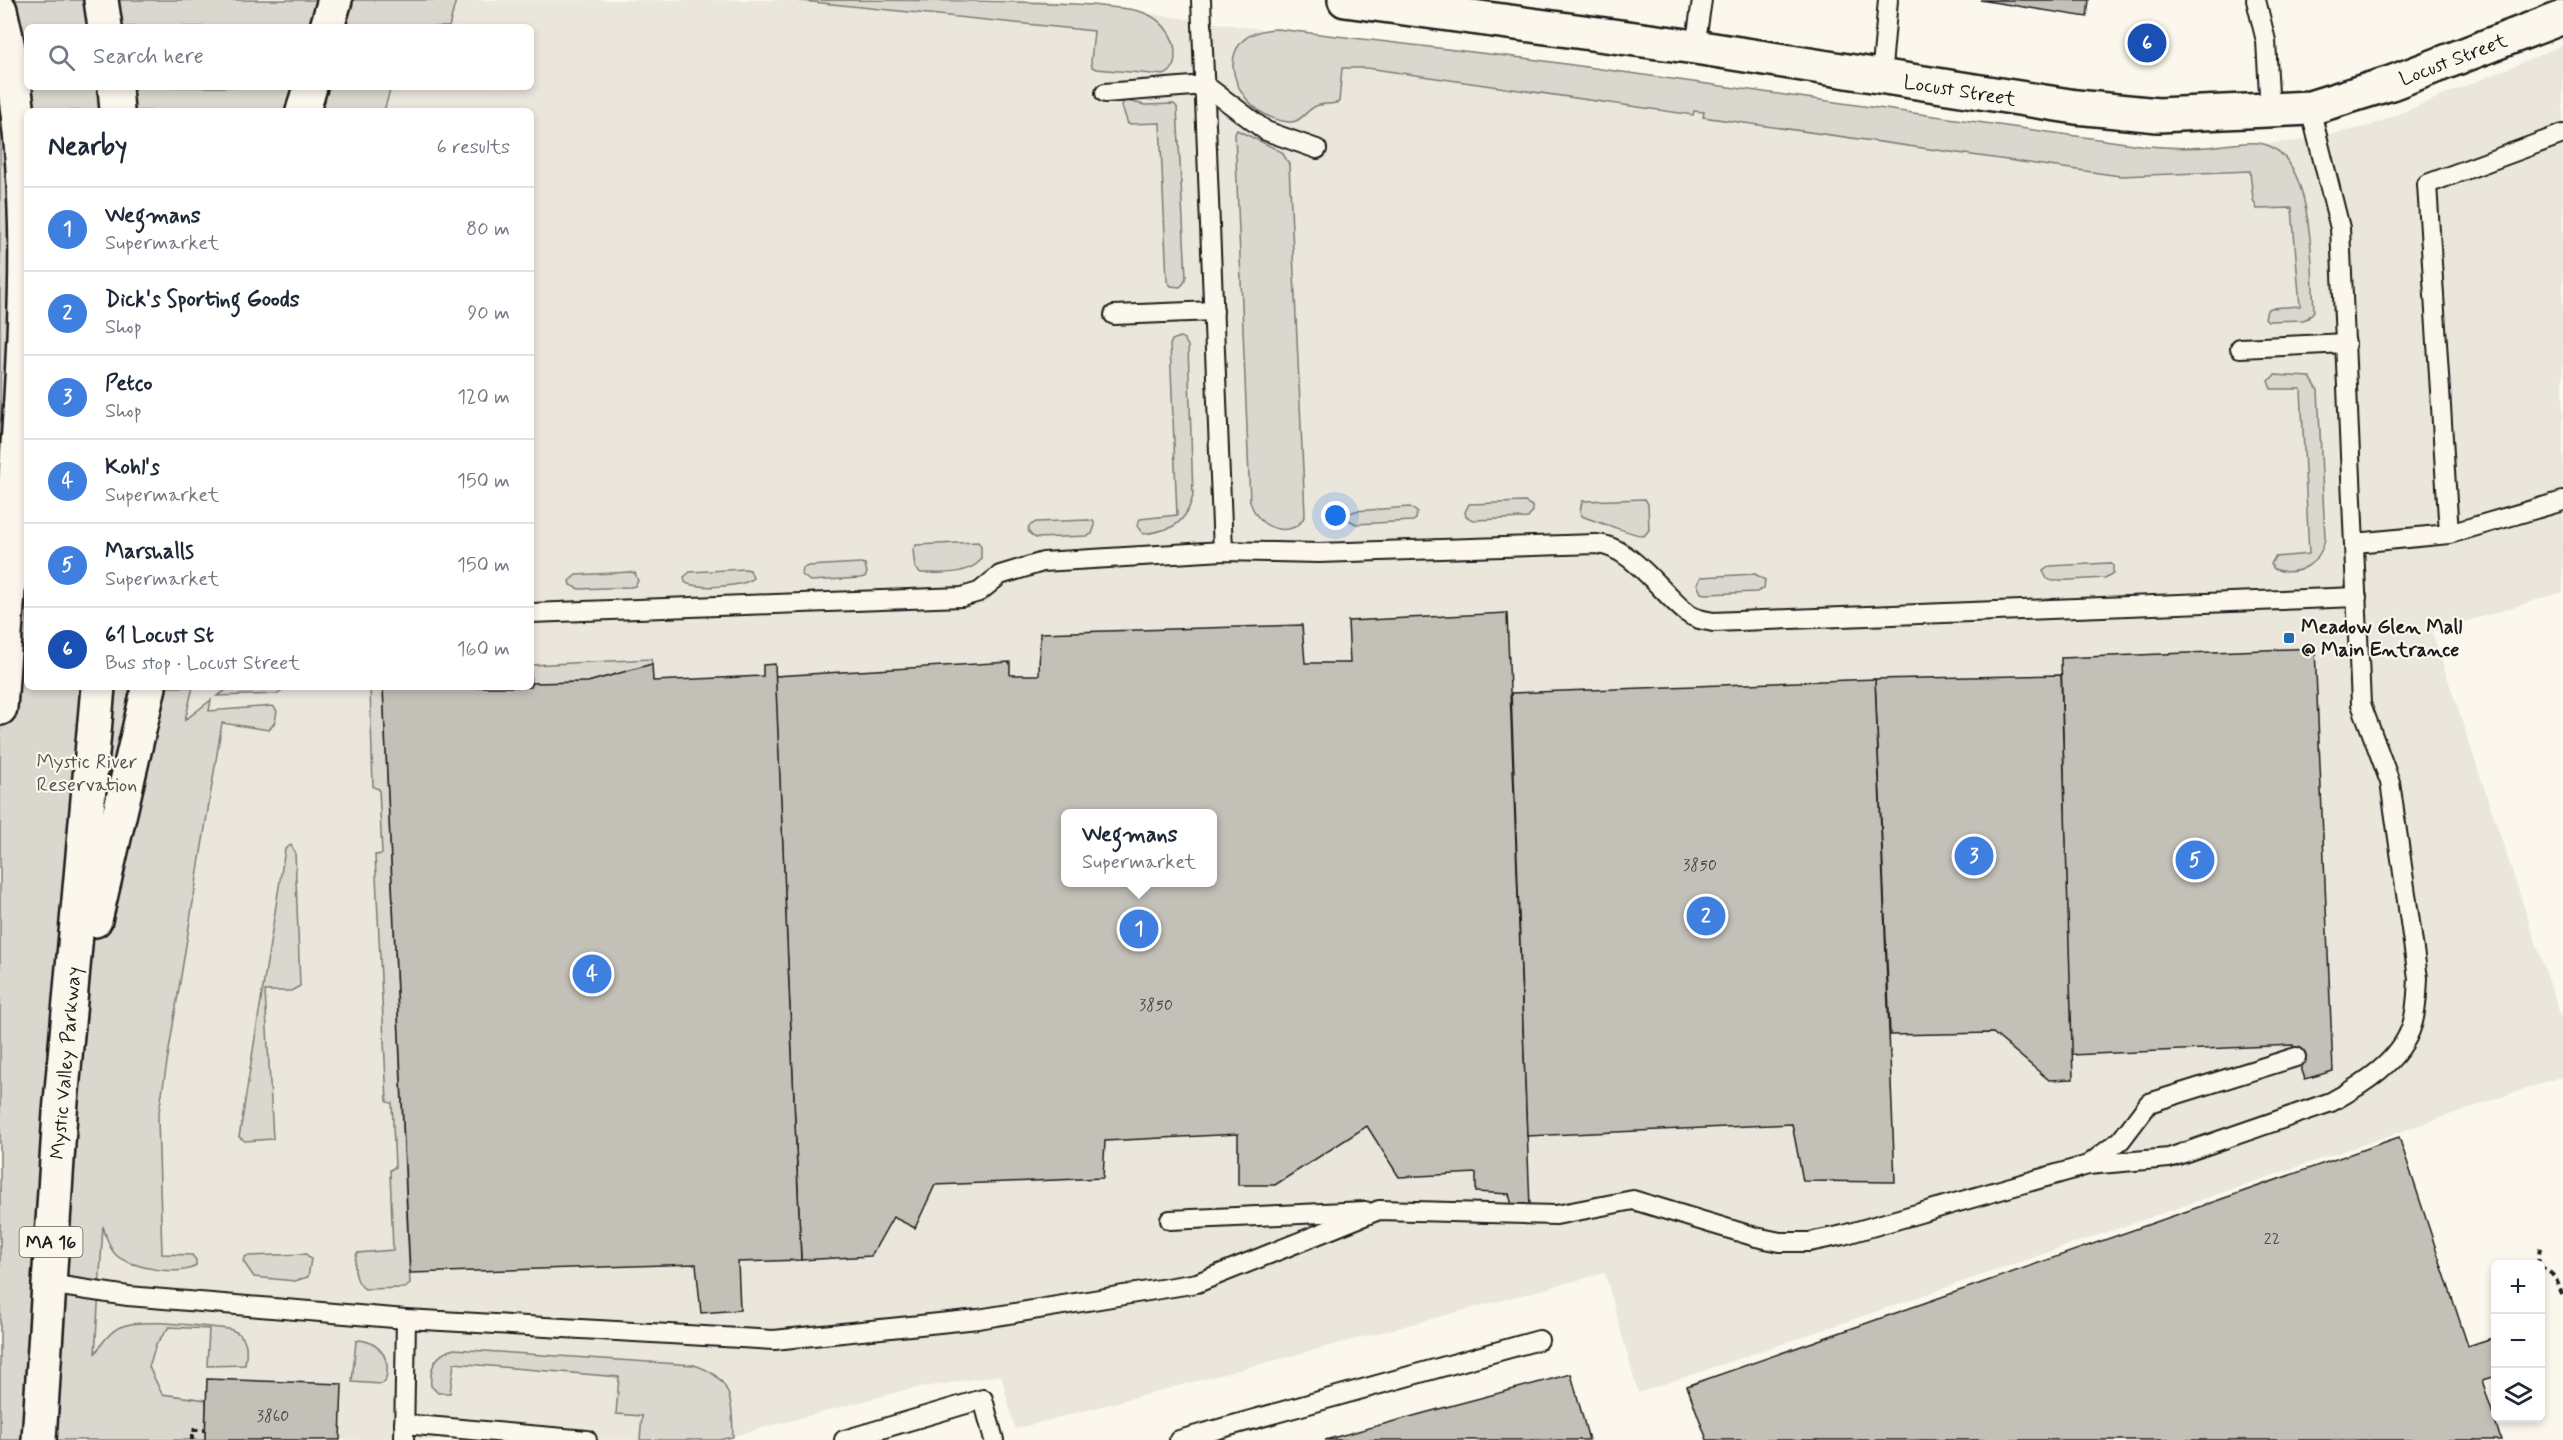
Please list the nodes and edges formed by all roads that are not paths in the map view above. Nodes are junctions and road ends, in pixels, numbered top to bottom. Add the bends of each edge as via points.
1 (101, 0) edge
2 (335, 0) edge
3 (1201, 0) edge
4 (1345, 0) edge
5 (1702, 0) edge
6 (1888, 0) edge
7 (2256, 0) edge
8 (0, 10) edge
9 (2563, 17) edge
10 (105, 24) edge
11 (328, 24) edge
12 (1695, 47) junction
13 (1881, 78) junction
14 (1205, 85) junction
15 (115, 90) edge
16 (309, 90) edge
17 (1105, 93) dead end
18 (117, 108) edge
19 (304, 108) edge
20 (2310, 108) junction
21 (2270, 111) junction
22 (2563, 134) edge
23 (1317, 149) dead end
24 (24, 184) edge
25 (1214, 311) junction
26 (1114, 315) dead end
27 (24, 337) edge
28 (2346, 343) junction
29 (2240, 348) dead end
30 (2563, 501) edge
31 (2449, 534) junction
32 (2355, 543) junction
33 (1223, 551) junction
34 (2357, 597) junction
35 (534, 614) edge
36 (98, 690) edge
37 (148, 690) edge
38 (0, 708) edge
39 (66, 1044) junction
40 (2296, 1057) dead end
41 (2088, 1166) junction
42 (1379, 1210) junction
43 (1170, 1220) dead end
44 (48, 1284) junction
45 (406, 1319) junction
46 (1539, 1340) dead end
47 (404, 1432) edge
48 (39, 1440) edge
49 (587, 1440) edge
50 (844, 1440) edge
51 (994, 1440) edge
52 (1179, 1440) edge

1 - 10 main road
2 - 11 main road
3 - 14 lane
4 - 12 main road, Locust Street
5 - 12 lane
6 - 13 lane
7 - 21 lane via 2266,41
8 - 24 main road via 14,81
9 - 20 main road, Locust Street via 2391,83
12 - 13 main road, Locust Street
13 - 21 main road, Locust Street via 2158,115
14 - 17 lane
14 - 23 lane via 1266,131
14 - 25 lane
15 - 18 main road
16 - 19 main road
20 - 21 main road, Locust Street
20 - 28 lane via 2340,228
22 - 31 lane via 2427,184
25 - 26 lane
25 - 33 lane
27 - 38 main road
28 - 29 lane
28 - 32 lane
30 - 31 lane
31 - 32 lane
32 - 34 lane
33 - 34 lane via 1319,553 1607,544 1627,557 1688,614 1713,622
33 - 35 lane via 1032,563 1000,575 979,592 962,597
34 - 41 lane via 2361,704 2390,782 2418,978 2411,1028 2398,1052 2382,1067 2331,1102 2169,1158
36 - 39 main road, Mystic Valley Parkway / MA 16
37 - 39 main road
39 - 44 main road, Mystic Valley Parkway / MA 16
40 - 41 lane via 2149,1103 2121,1140
41 - 42 lane via 1809,1242 1756,1238 1634,1200 1556,1215
42 - 43 lane
42 - 45 lane via 1197,1283 978,1319 774,1340
44 - 45 lane via 128,1296
44 - 48 main road, Mystic Valley Parkway / MA 16
45 - 47 lane
46 - 52 lane
47 - 49 lane
50 - 51 lane via 983,1399

